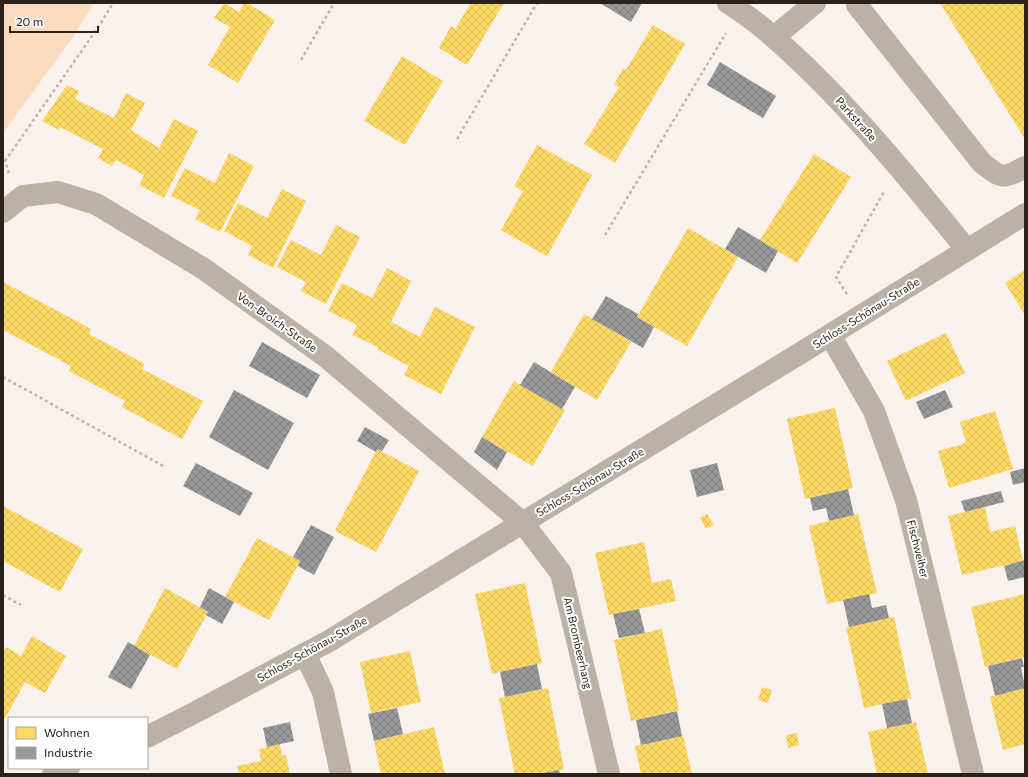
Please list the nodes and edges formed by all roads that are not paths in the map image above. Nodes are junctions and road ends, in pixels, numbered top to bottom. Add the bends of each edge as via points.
1 (815, 3) edge
2 (860, 3) edge
3 (734, 6) edge
4 (774, 36) junction
5 (1025, 167) edge
6 (3, 212) edge
7 (1025, 214) edge
8 (967, 250) junction
9 (830, 335) junction
10 (523, 523) junction
11 (306, 654) junction
12 (148, 736) edge
13 (66, 769) edge
14 (53, 774) edge
15 (341, 774) edge
16 (609, 774) edge
17 (973, 774) edge

1 - 4 street
2 - 5 street via 857,5 982,163 996,174 1008,176
3 - 4 street, Parkstraße
4 - 8 street, Parkstraße via 828,88 898,166
6 - 10 street, Von-Broich-Straße via 23,196 58,192 96,204 204,270 325,356
7 - 8 street, Schloss-Schönau-Straße
8 - 9 street, Schloss-Schönau-Straße
9 - 10 street, Schloss-Schönau-Straße
9 - 17 street, Fischweiher via 874,411 906,500
10 - 11 street, Schloss-Schönau-Straße
10 - 16 street, Am Brombeerhang via 561,573
11 - 12 street, Schloss-Schönau-Straße
11 - 15 street via 323,692
13 - 14 street

